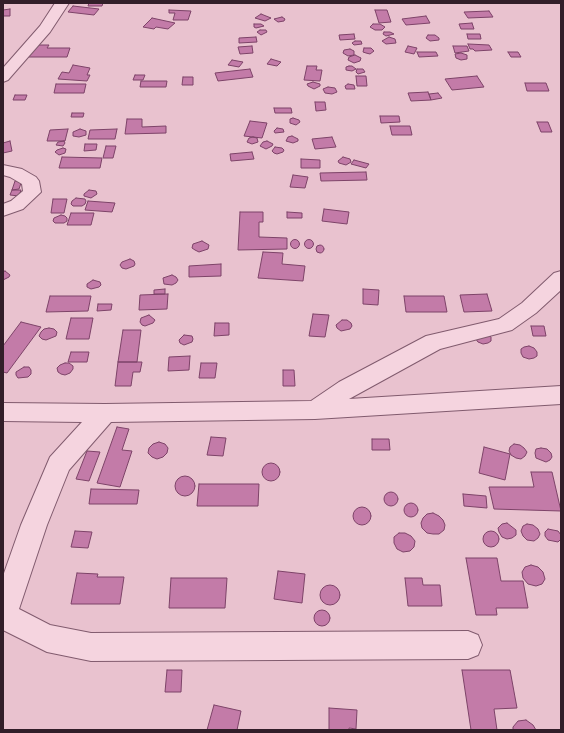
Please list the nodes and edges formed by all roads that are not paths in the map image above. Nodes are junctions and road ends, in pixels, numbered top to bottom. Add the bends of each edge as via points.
1 (62, 3) edge
2 (3, 77) edge
3 (3, 170) edge
4 (3, 210) edge
5 (561, 278) edge
6 (561, 395) edge
7 (315, 410) junction
8 (3, 412) edge
9 (105, 413) junction
10 (3, 615) edge
11 (468, 645) dead end

1 - 2 street via 45,29
3 - 4 street via 16,173 30,181 32,192 16,205
5 - 7 street via 529,308 505,325 434,342 347,388
6 - 7 street
7 - 9 street
8 - 9 street
9 - 10 street via 60,464 34,525
10 - 11 street via 47,638 91,647

